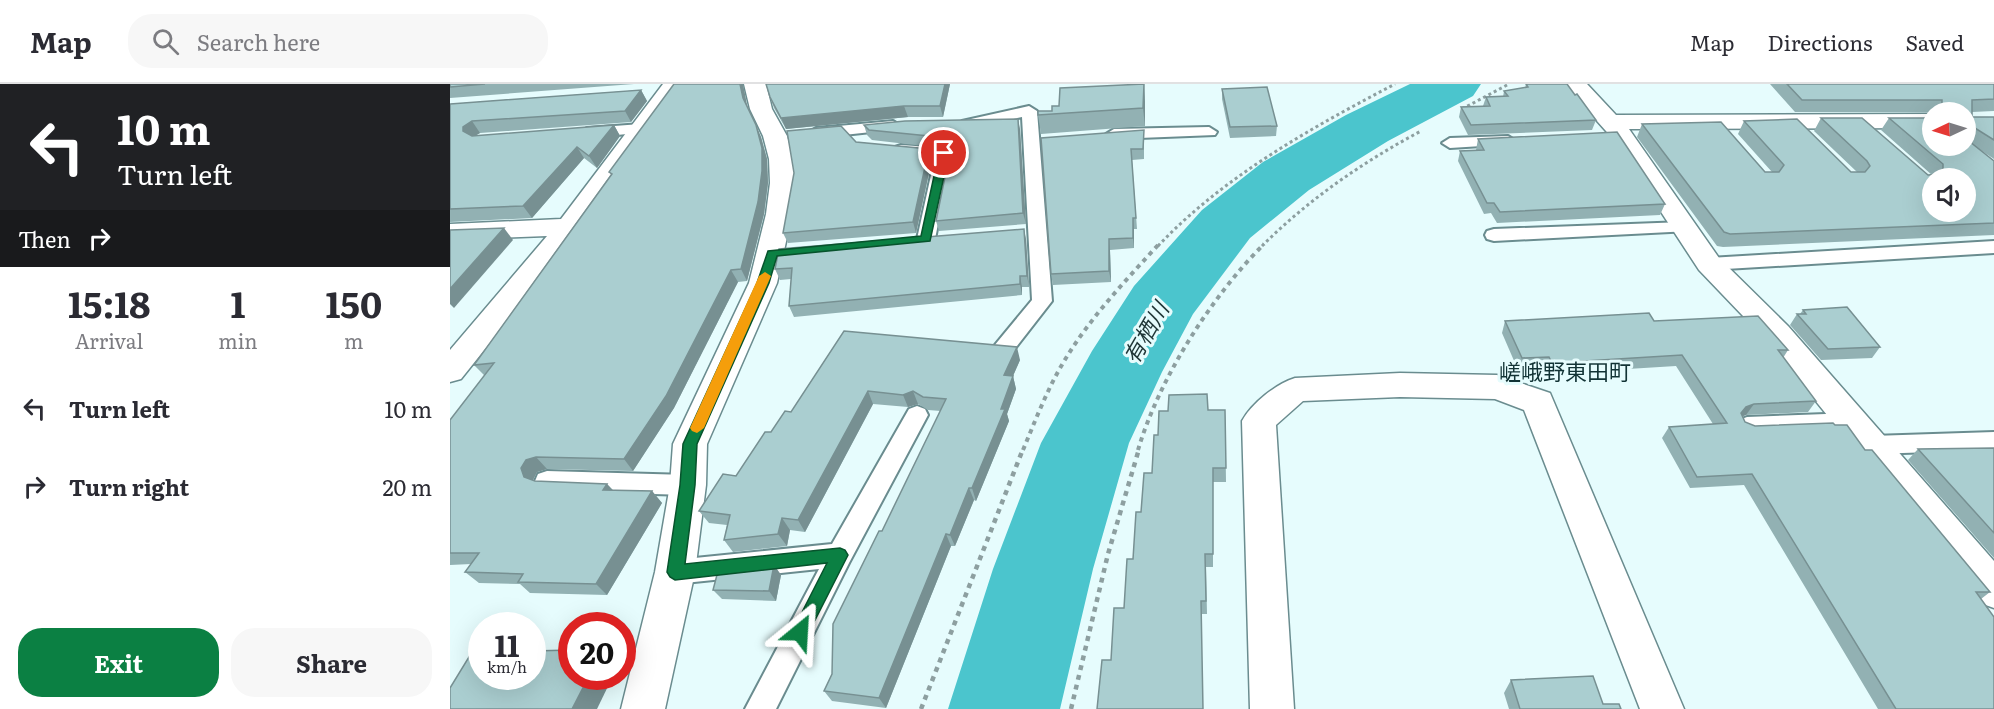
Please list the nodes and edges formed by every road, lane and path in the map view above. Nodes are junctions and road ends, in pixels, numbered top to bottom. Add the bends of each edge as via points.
1 (755, 84) edge
2 (1395, 84) edge
3 (1509, 84) edge
4 (1575, 84) edge
5 (664, 88) edge
6 (1461, 110) edge
7 (1793, 122) junction
8 (1922, 123) edge
9 (908, 124) edge
10 (951, 124) edge
11 (1431, 125) dead end
12 (641, 129) junction
13 (851, 130) junction
14 (1209, 132) dead end
15 (1612, 132) junction
16 (572, 134) edge
17 (1103, 135) edge
18 (775, 136) junction
19 (1810, 139) edge
20 (1519, 140) edge
21 (1450, 143) dead end
22 (866, 147) edge
23 (888, 149) edge
24 (1684, 226) junction
25 (569, 227) junction
26 (450, 231) edge
27 (1037, 231) junction
28 (1015, 232) edge
29 (1494, 235) dead end
30 (949, 237) edge
31 (926, 239) junction
32 (903, 241) edge
33 (1994, 247) edge
34 (1709, 264) junction
35 (1005, 346) edge
36 (450, 370) edge
37 (917, 415) dead end
38 (1853, 422) junction
39 (1747, 426) edge
40 (1994, 441) edge
41 (1872, 445) junction
42 (547, 481) edge
43 (688, 485) junction
44 (840, 555) junction
45 (675, 572) junction
46 (1994, 590) edge
47 (643, 709) edge
48 (760, 709) edge
49 (921, 709) edge
50 (1071, 709) edge
51 (1272, 709) edge
52 (1662, 709) edge

1 - 18 street via 761,109
2 - 49 path via 1310,129 1225,185 1186,216 1104,306 1067,357 1038,415
3 - 6 path
4 - 15 street
5 - 12 street
7 - 8 street via 1867,130
7 - 15 street via 1724,131
7 - 19 lane
9 - 13 lane
10 - 27 lane via 972,124 1029,111 1038,142
11 - 50 path via 1327,189 1280,228 1243,265 1202,320 1158,398 1140,445 1108,554
12 - 16 lane
12 - 25 street
13 - 18 lane
13 - 22 lane
14 - 17 lane
15 - 24 street
18 - 43 street via 783,183 778,253 690,444
20 - 21 lane
23 - 31 lane via 944,153
24 - 29 lane
24 - 34 street
25 - 26 street
25 - 36 street
27 - 28 lane
27 - 35 lane via 1042,301
30 - 31 lane
31 - 32 lane
33 - 34 lane
34 - 38 street via 1777,333
37 - 44 lane
38 - 39 lane
38 - 41 street
40 - 41 lane
41 - 46 street
42 - 43 lane
43 - 45 street
44 - 45 lane
44 - 48 lane
45 - 47 street
51 - 52 street via 1260,421 1294,390 1400,385 1497,387 1538,402

